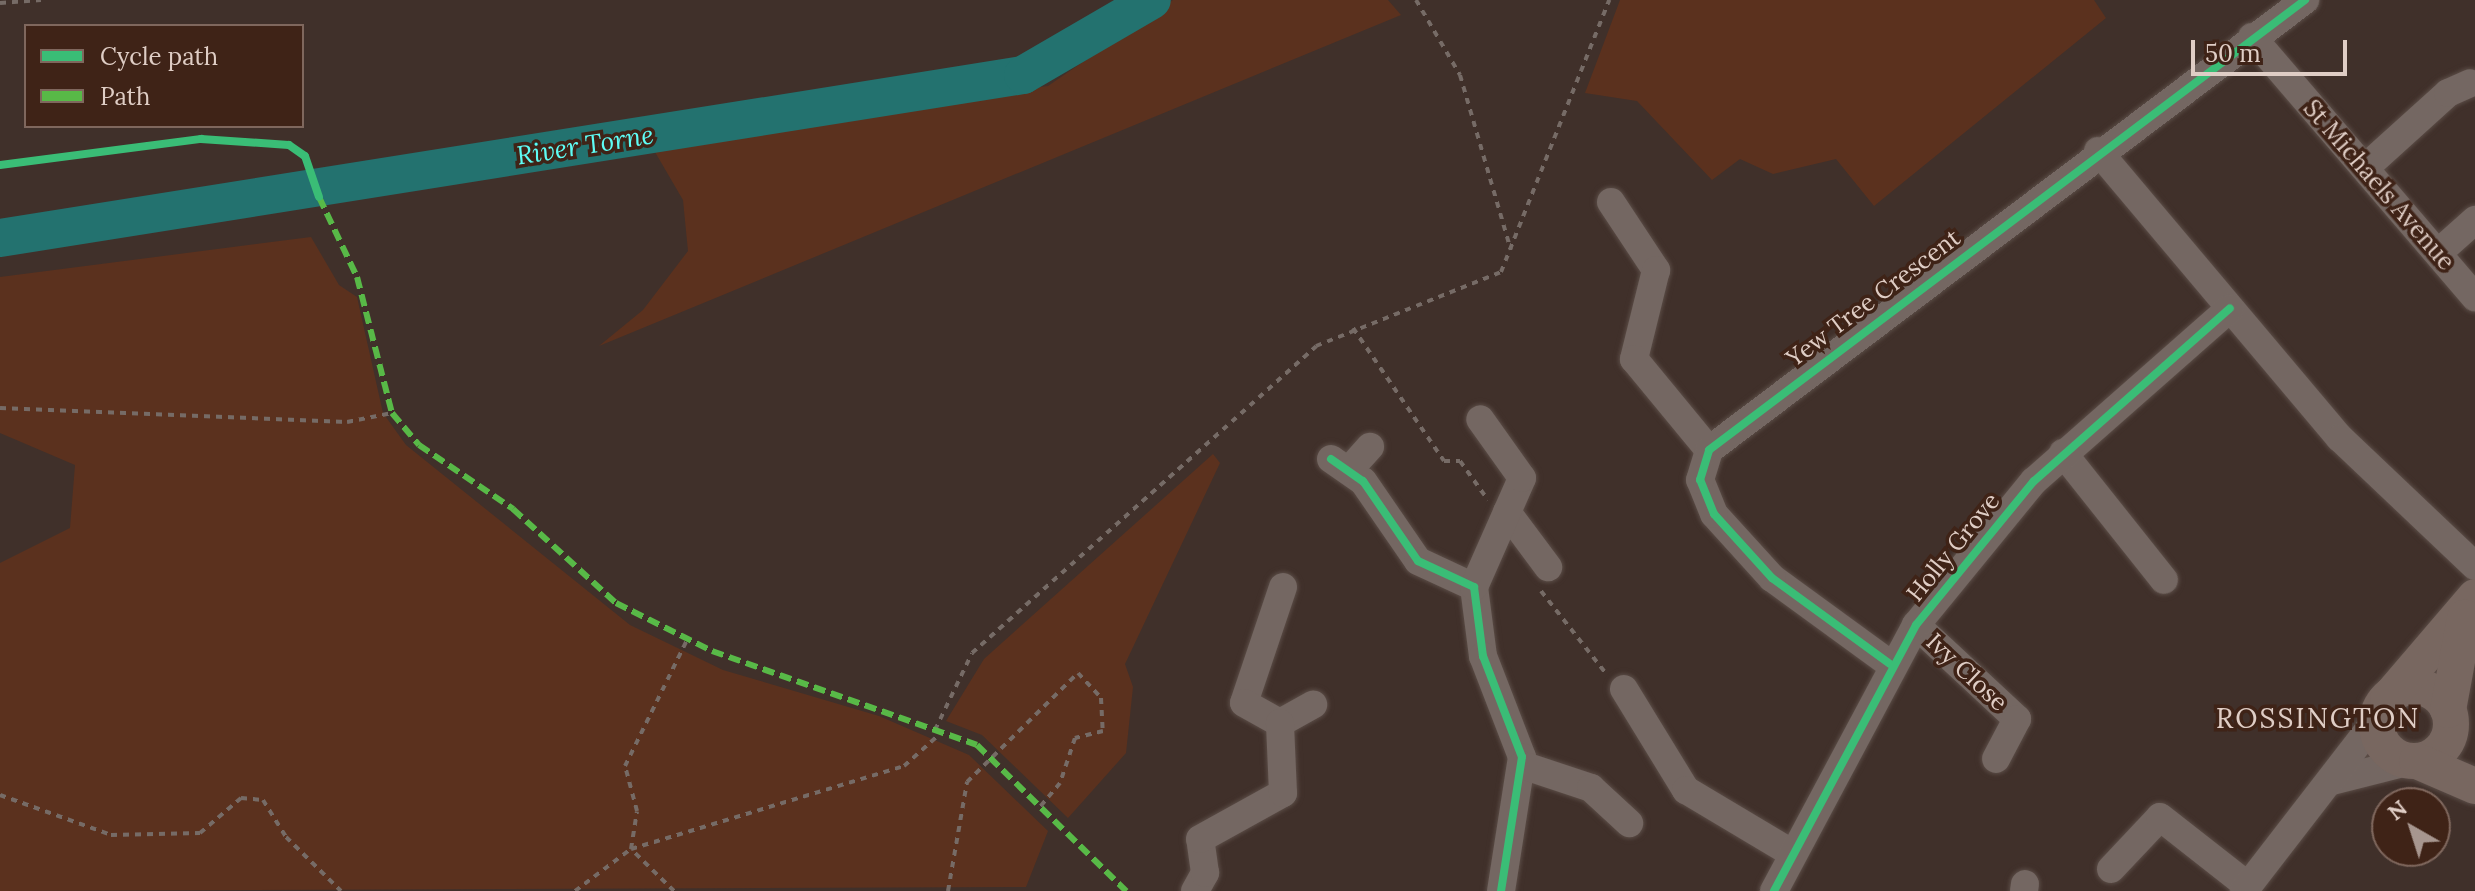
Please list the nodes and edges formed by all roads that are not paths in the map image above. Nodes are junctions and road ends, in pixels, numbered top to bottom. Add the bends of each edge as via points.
1 (2305, 0) edge
2 (2252, 37) junction
3 (2470, 83) dead end
4 (2098, 151) junction
5 (2365, 168) junction
6 (1611, 202) dead end
7 (2475, 220) edge
8 (2438, 253) junction
9 (2475, 297) edge
10 (2230, 308) junction
11 (1480, 419) dead end
12 (1370, 447) dead end
13 (1709, 450) junction
14 (2063, 453) junction
15 (1505, 516) junction
16 (2475, 566) edge
17 (1542, 577) road end
18 (2164, 580) dead end
19 (1283, 587) dead end
20 (1474, 587) junction
21 (2472, 601) edge
22 (1916, 625) junction
23 (1890, 664) junction
24 (1624, 689) road end
25 (1313, 705) dead end
26 (2382, 709) junction
27 (2449, 716) junction
28 (1280, 723) junction
29 (1996, 759) dead end
30 (2414, 761) junction
31 (1522, 765) junction
32 (2475, 778) edge
33 (2332, 781) junction
34 (2475, 786) edge
35 (1629, 823) dead end
36 (2111, 869) dead end
37 (1782, 871) edge
38 (2246, 888) edge
39 (1195, 891) edge
40 (1501, 891) edge

1 - 2 street, Yew Tree Crescent
2 - 4 street, Yew Tree Crescent
2 - 5 street, St Michaels Avenue
3 - 5 street via 2448,93
4 - 10 street
4 - 13 street, Yew Tree Crescent
5 - 8 street, St Michaels Avenue
6 - 13 street via 1656,270 1634,359
7 - 8 street
8 - 9 street, St Michaels Avenue
10 - 14 street, Holly Grove
10 - 16 street via 2340,438
11 - 15 street via 1522,478
12 - 20 street via 1340,464 1418,561
13 - 23 street via 1700,480 1714,514 1772,578
14 - 18 street
14 - 22 street, Holly Grove
15 - 17 street
15 - 20 street
19 - 28 street via 1244,703
20 - 31 street via 1483,656 1516,729
21 - 26 main road
21 - 27 main road
22 - 23 street, Holly Grove
22 - 29 street, Ivy Close via 2017,719 2018,728
23 - 37 street, Holly Grove
24 - 37 street via 1686,790
25 - 28 street
26 - 27 main road via 2421,688
26 - 30 main road via 2384,746
26 - 33 street
27 - 30 main road via 2444,746
27 - 32 main road
28 - 39 street via 1283,793 1200,839 1205,873
30 - 33 street
30 - 34 main road
31 - 35 street via 1591,788
31 - 40 street
33 - 38 street
36 - 38 street via 2160,817

